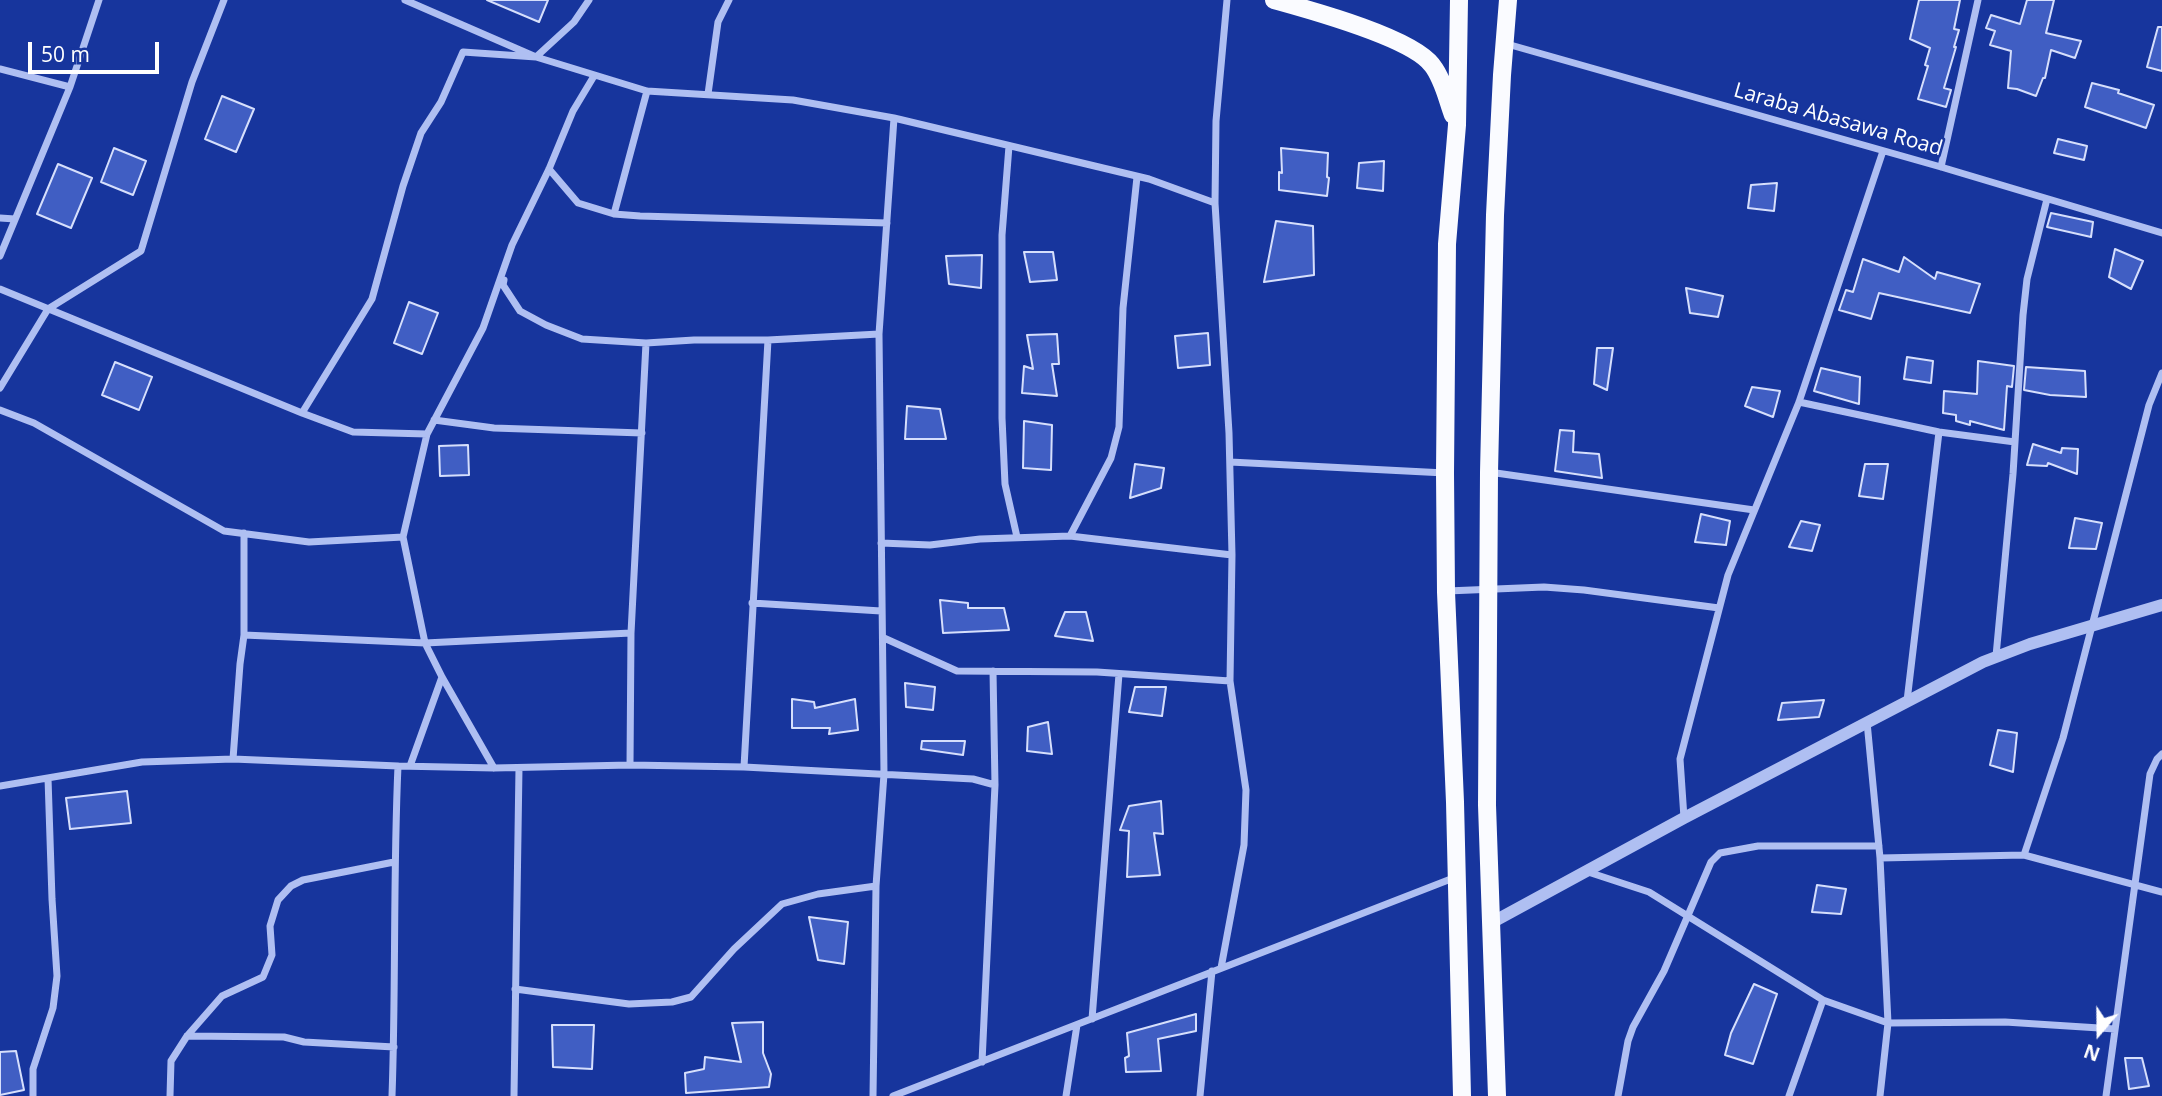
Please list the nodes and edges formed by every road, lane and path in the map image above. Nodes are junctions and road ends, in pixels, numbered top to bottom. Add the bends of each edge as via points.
1 (99, 0) edge
2 (224, 0) edge
3 (405, 0) edge
4 (589, 0) edge
5 (729, 0) edge
6 (1227, 0) edge
7 (1274, 0) edge
8 (1459, 0) edge
9 (1508, 0) edge
10 (1978, 0) edge
11 (1505, 43) junction
12 (536, 57) junction
13 (0, 69) edge
14 (594, 76) junction
15 (70, 87) junction
16 (647, 91) junction
17 (708, 94) junction
18 (894, 118) junction
19 (1457, 125) junction
20 (1009, 146) junction
21 (1882, 150) junction
22 (1941, 167) junction
23 (549, 169) junction
24 (1137, 177) junction
25 (2047, 199) junction
26 (1215, 203) junction
27 (614, 214) junction
28 (0, 218) edge
29 (15, 219) junction
30 (887, 223) junction
31 (2162, 233) edge
32 (512, 245) junction
33 (0, 256) edge
34 (0, 289) edge
35 (48, 309) junction
36 (879, 334) junction
37 (768, 340) junction
38 (646, 343) junction
39 (2162, 373) edge
40 (0, 388) edge
41 (1798, 402) junction
42 (0, 410) edge
43 (302, 413) junction
44 (434, 420) junction
45 (1939, 432) junction
46 (642, 433) junction
47 (427, 434) junction
48 (2015, 442) junction
49 (1230, 462) junction
50 (1489, 472) junction
51 (1445, 473) junction
52 (1754, 510) junction
53 (244, 533) junction
54 (1070, 536) junction
55 (403, 537) junction
56 (1017, 537) junction
57 (881, 543) junction
58 (1232, 555) junction
59 (1490, 590) junction
60 (1446, 592) junction
61 (752, 603) junction
62 (2162, 605) edge
63 (1719, 608) junction
64 (881, 611) junction
65 (2093, 625) junction
66 (631, 633) junction
67 (244, 635) junction
68 (884, 638) junction
69 (425, 643) junction
70 (1996, 656) junction
71 (993, 671) junction
72 (1119, 674) junction
73 (442, 677) junction
74 (1230, 681) junction
75 (1907, 701) junction
76 (1867, 721) junction
77 (2162, 754) edge
78 (233, 759) junction
79 (630, 765) junction
80 (398, 766) junction
81 (410, 766) junction
82 (744, 766) junction
83 (494, 768) junction
84 (519, 768) junction
85 (884, 774) junction
86 (48, 778) junction
87 (995, 785) junction
88 (0, 786) edge
89 (1684, 818) junction
90 (1879, 846) junction
91 (2024, 855) junction
92 (1880, 858) junction
93 (394, 862) junction
94 (1584, 871) junction
95 (1457, 876) junction
96 (2135, 885) junction
97 (876, 886) junction
98 (2162, 892) edge
99 (1688, 915) junction
100 (1491, 923) junction
101 (1222, 968) junction
102 (1212, 971) junction
103 (515, 989) junction
104 (1823, 1000) junction
105 (1092, 1019) junction
106 (1888, 1023) junction
107 (1077, 1025) junction
108 (2115, 1029) junction
109 (187, 1036) junction
110 (394, 1047) junction
111 (982, 1062) junction
112 (33, 1096) edge
113 (170, 1096) edge
114 (393, 1096) edge
115 (513, 1096) edge
116 (873, 1096) edge
117 (893, 1096) edge
118 (1066, 1096) edge
119 (1200, 1096) edge
120 (1462, 1096) edge
121 (1497, 1096) edge
122 (1618, 1096) edge
123 (1789, 1096) edge
124 (1880, 1096) edge
125 (2106, 1096) edge

1 - 15 street
2 - 35 street via 192,82 141,251
3 - 12 street
4 - 12 street via 575,22
5 - 17 street via 719,22
6 - 26 street via 1216,121
7 - 19 main road via 1342,19 1419,51 1433,66
8 - 19 main road
9 - 11 main road
10 - 22 street
11 - 21 street, Laraba Abasawa Road
11 - 50 main road via 1495,215
12 - 14 street
12 - 43 street via 463,52 441,103 421,134 372,299
13 - 15 street
14 - 16 street
14 - 23 street via 573,111
15 - 29 street
16 - 17 street
16 - 27 street
17 - 18 street via 793,100
18 - 20 street
18 - 30 street
19 - 51 main road via 1447,244
20 - 24 street
20 - 56 street via 1002,236 1002,418 1005,484
21 - 22 street, Laraba Abasawa Road
21 - 41 street
22 - 25 street, Laraba Abasawa Road
23 - 27 street via 578,203
23 - 32 street
24 - 26 street
24 - 54 street via 1122,308 1119,427 1111,458
25 - 31 street, Laraba Abasawa Road
25 - 48 street via 2023,315
26 - 49 street
27 - 30 street
28 - 29 street
29 - 33 street
30 - 36 street
32 - 38 street via 503,285 520,311 582,339
32 - 44 street via 483,328
34 - 35 street
35 - 40 street
35 - 43 street
36 - 37 street
36 - 57 street
37 - 38 street
37 - 61 street
38 - 46 street
39 - 65 street via 2149,405
41 - 45 street
41 - 52 street
42 - 53 street via 34,423 224,531
43 - 47 street via 353,432
44 - 46 street via 494,428
44 - 47 street
45 - 48 street
45 - 75 street
46 - 66 street
47 - 55 street
48 - 70 street
49 - 51 street
49 - 58 street
50 - 52 street
50 - 59 main road
51 - 60 main road
52 - 63 street
53 - 55 street via 309,542
53 - 67 street
54 - 56 street
54 - 58 street
55 - 69 street
56 - 57 street via 930,545
57 - 64 street
58 - 74 street
59 - 60 street
59 - 63 street via 1570,589
59 - 100 main road via 1487,805
60 - 95 main road
61 - 64 street
61 - 82 street
62 - 65 street
63 - 89 street via 1680,759
64 - 68 street
65 - 70 street
65 - 91 street via 2063,738
66 - 69 street
66 - 79 street
67 - 69 street
67 - 78 street
68 - 71 street via 957,671
68 - 85 street
69 - 73 street
70 - 75 street
71 - 72 street
71 - 87 street
72 - 74 street
72 - 105 street
73 - 81 street
73 - 83 street
74 - 101 street via 1246,790 1244,845
75 - 76 street
76 - 89 street
76 - 90 street
77 - 96 street via 2150,774
78 - 80 street
78 - 86 street via 142,762
79 - 82 street
79 - 84 street
80 - 81 street
80 - 93 street
81 - 83 street
82 - 85 street
83 - 84 street
84 - 103 street
85 - 87 street via 973,779
85 - 97 street
86 - 88 street
86 - 112 street via 57,976 53,1008 33,1069
87 - 111 street
89 - 94 street
90 - 92 street
90 - 99 street via 1758,846 1720,852 1710,862
91 - 92 street
91 - 96 street
92 - 106 street
93 - 109 street via 291,886 278,900 270,926 272,954 262,977 222,996
93 - 110 street
94 - 99 street via 1649,892
94 - 100 street
95 - 101 street
95 - 120 main road
96 - 98 street
96 - 108 street
97 - 103 street via 782,904 691,997 629,1004
97 - 116 street
99 - 104 street
99 - 122 street via 1630,1034
100 - 121 main road
101 - 102 street
102 - 105 street
102 - 119 street
103 - 115 street
104 - 106 street
104 - 123 street
105 - 107 street
106 - 108 street via 2005,1022
106 - 124 street
107 - 111 street
107 - 118 street
108 - 125 street
109 - 110 street via 284,1037
109 - 113 street via 171,1061
110 - 114 street
111 - 117 street

